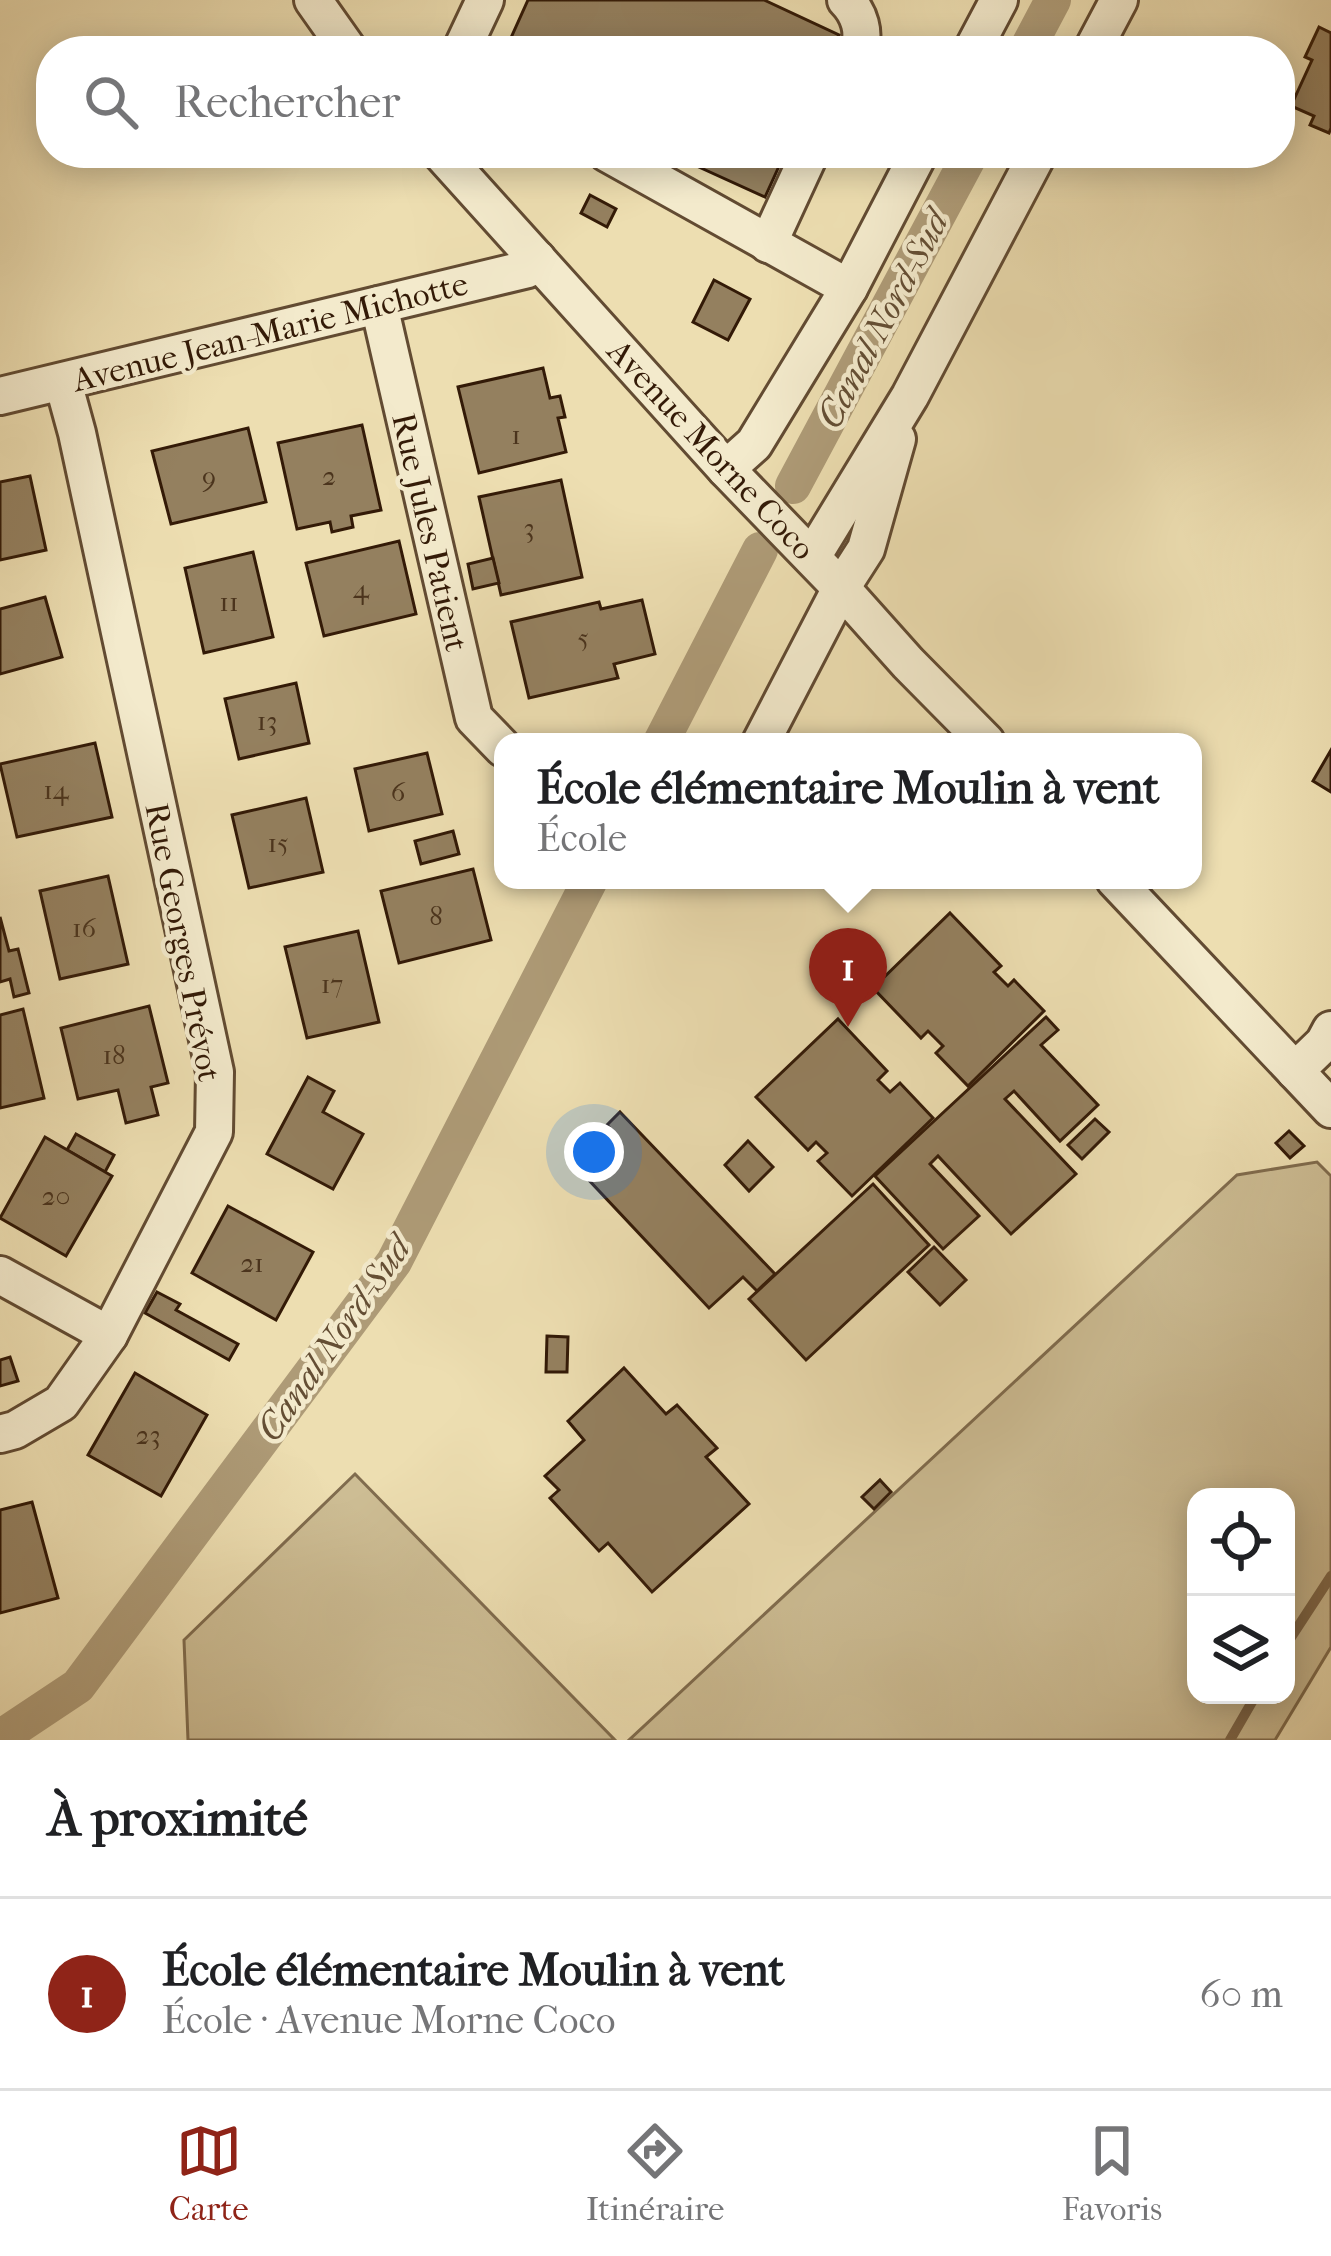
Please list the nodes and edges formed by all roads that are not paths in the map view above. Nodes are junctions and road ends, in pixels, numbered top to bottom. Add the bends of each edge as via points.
1 (313, 0) edge
2 (485, 0) edge
3 (846, 0) edge
4 (999, 0) edge
5 (1119, 0) edge
6 (338, 36) edge
7 (468, 36) edge
8 (861, 36) edge
9 (980, 36) edge
10 (1100, 36) edge
11 (454, 168) edge
12 (634, 168) edge
13 (803, 168) edge
14 (911, 168) edge
15 (1030, 168) edge
16 (768, 244) junction
17 (537, 259) junction
18 (849, 288) junction
19 (379, 305) junction
20 (63, 382) junction
21 (0, 396) edge
22 (910, 396) junction
23 (726, 469) junction
24 (812, 557) junction
25 (842, 588) junction
26 (766, 733) edge
27 (977, 733) edge
28 (494, 739) edge
29 (1123, 889) edge
30 (1331, 1030) edge
31 (1295, 1071) junction
32 (1331, 1109) edge
33 (0, 1275) edge
34 (109, 1335) junction
35 (0, 1434) edge

1 - 6 street
2 - 7 street
3 - 8 street
4 - 9 street
5 - 10 street
11 - 17 street, Avenue Morne Coco
12 - 16 street
13 - 16 street
14 - 18 street
15 - 22 street
16 - 18 street
17 - 19 street, Avenue Jean-Marie Michotte via 528,269
17 - 23 street, Avenue Morne Coco
18 - 23 street via 754,444
19 - 20 street, Avenue Jean-Marie Michotte
19 - 28 street, Rue Jules Patient via 474,718
20 - 21 street, Avenue Jean-Marie Michotte
20 - 34 street, Rue Georges Prévot via 215,1072 214,1132
22 - 24 street
22 - 25 street via 866,549
23 - 24 street, Avenue Morne Coco
24 - 25 street, Avenue Morne Coco
25 - 26 street
25 - 27 street, Avenue Morne Coco
29 - 31 street
30 - 31 street
31 - 32 street
33 - 34 street
34 - 35 street, Rue Georges Prévot via 61,1403

